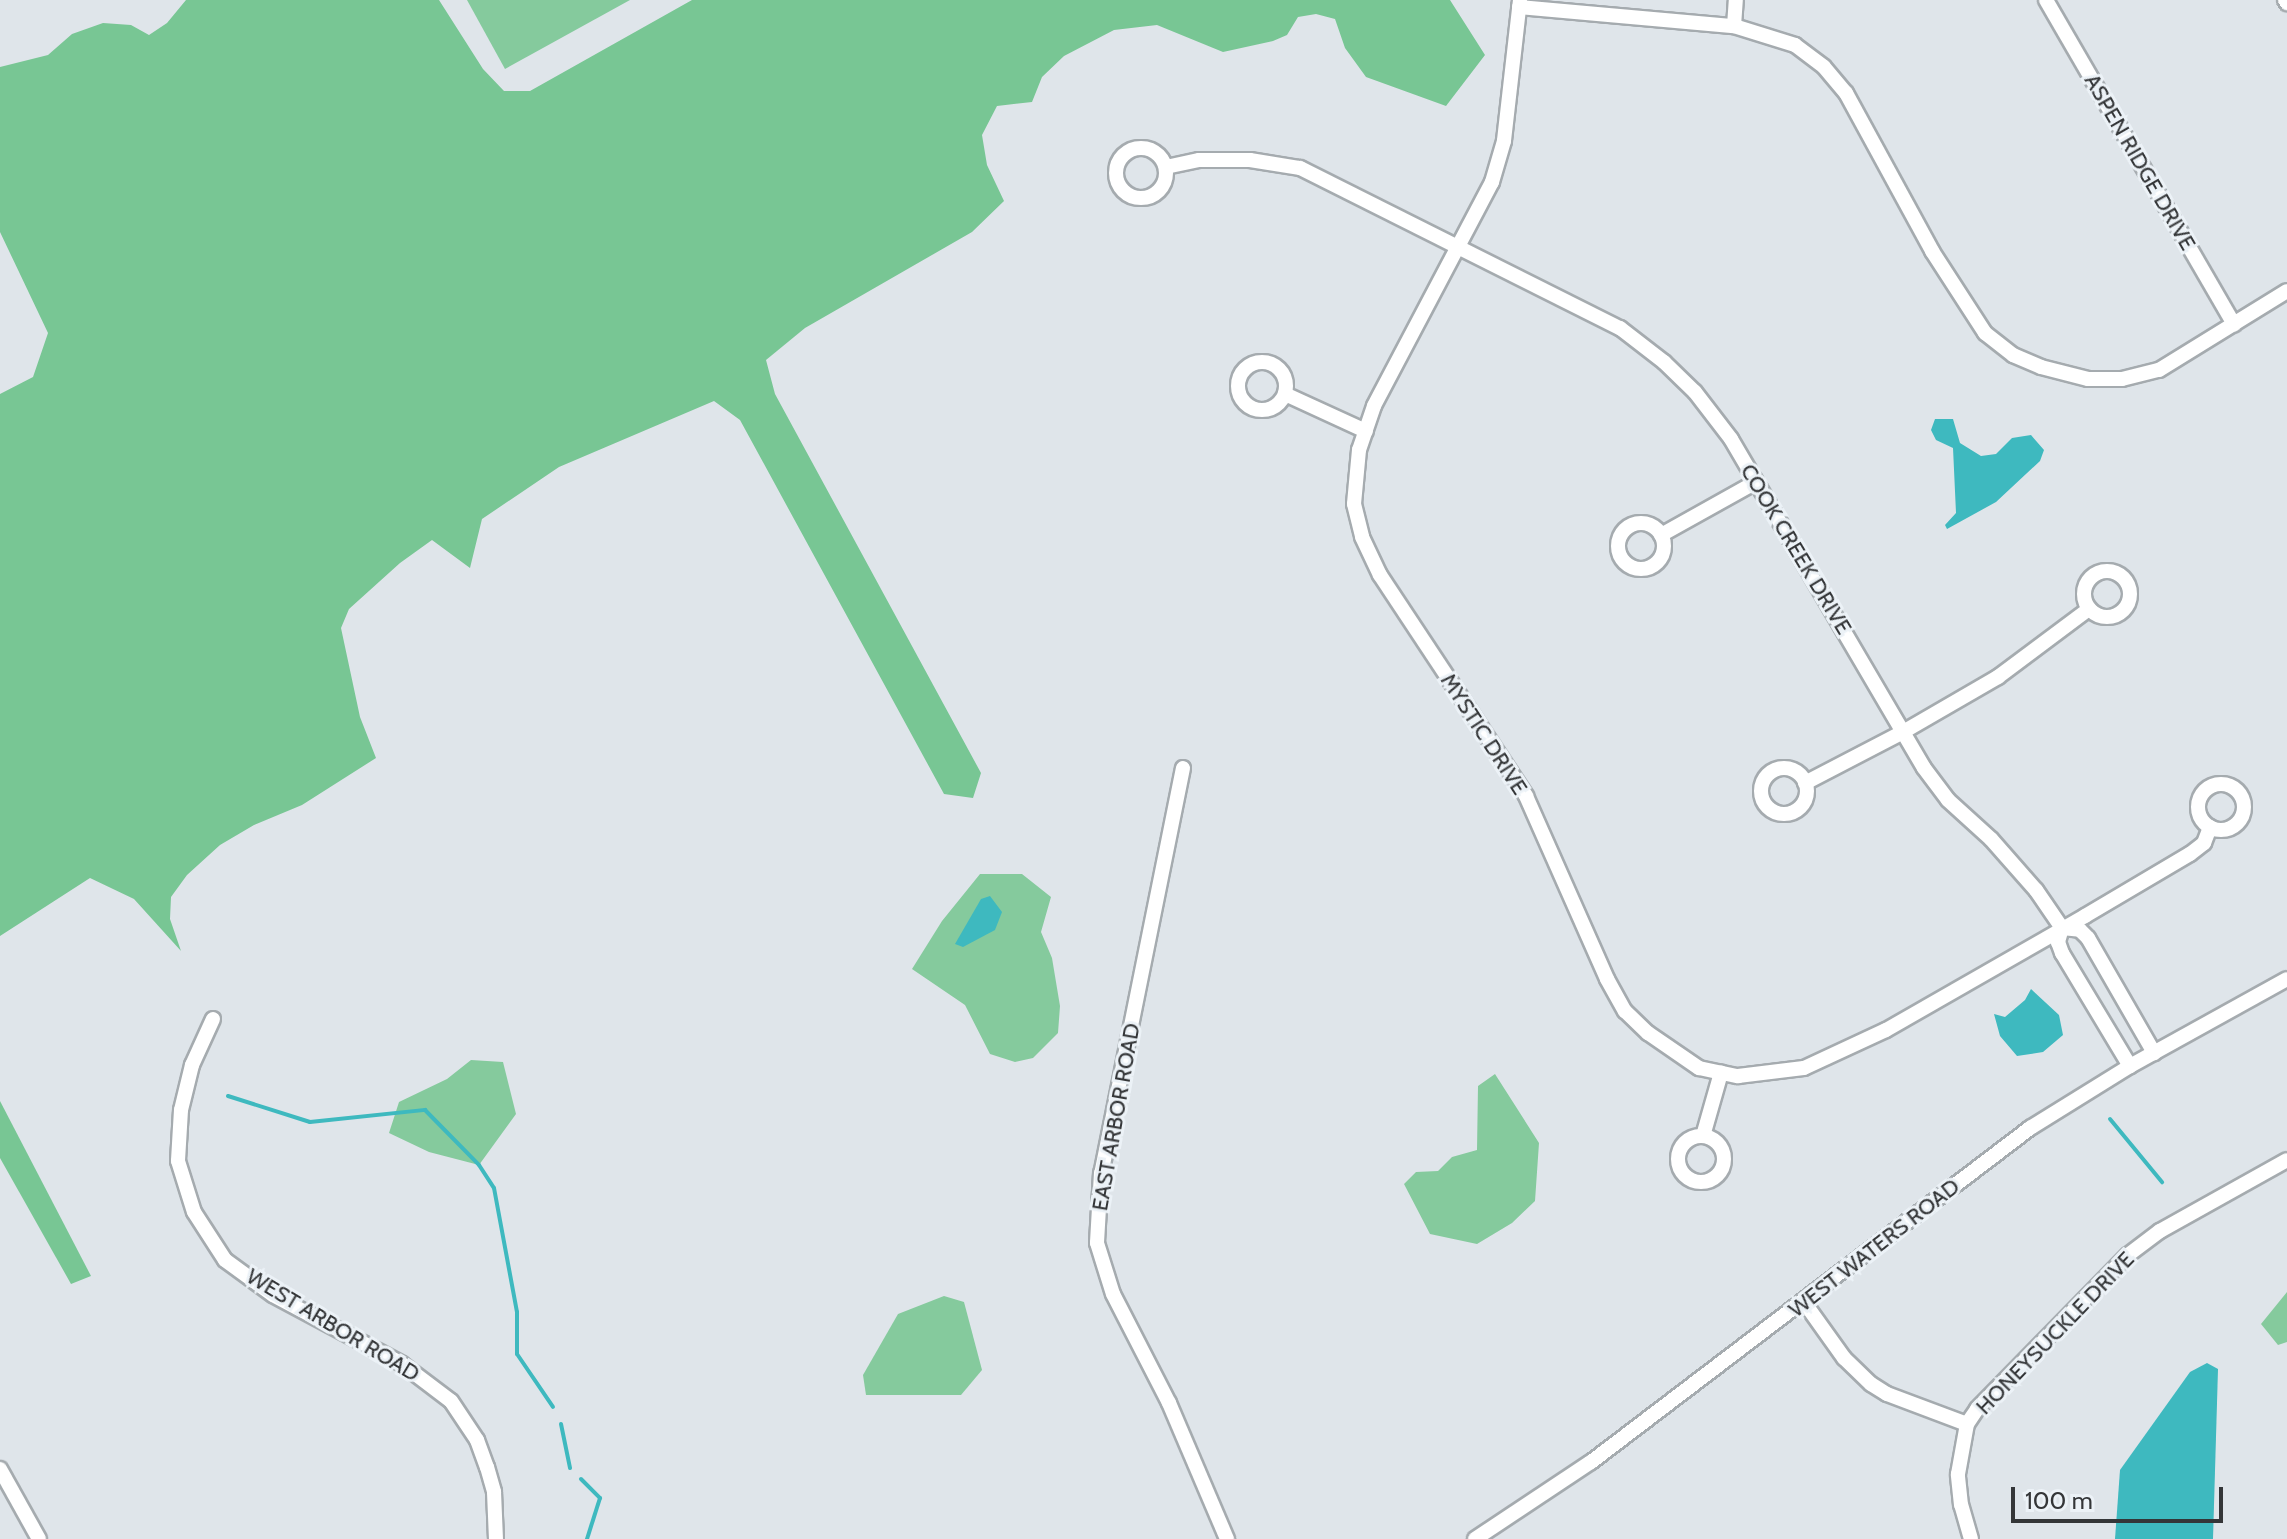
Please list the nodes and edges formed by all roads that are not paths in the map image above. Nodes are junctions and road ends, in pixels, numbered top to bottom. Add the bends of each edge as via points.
1 (1736, 0) edge
2 (2046, 0) edge
3 (1520, 4) edge
4 (1734, 26) junction
5 (1166, 167) dead end
6 (1460, 246) junction
7 (2287, 291) edge
8 (2234, 324) junction
9 (1285, 394) dead end
10 (1366, 431) junction
11 (1756, 482) junction
12 (1661, 535) dead end
13 (2089, 609) dead end
14 (1903, 732) junction
15 (1183, 768) dead end
16 (1805, 783) dead end
17 (2210, 827) dead end
18 (2062, 928) junction
19 (2287, 979) edge
20 (213, 1019) dead end
21 (2154, 1053) junction
22 (2130, 1066) junction
23 (1721, 1073) junction
24 (1703, 1136) dead end
25 (2287, 1160) edge
26 (1804, 1302) junction
27 (1967, 1424) junction
28 (0, 1469) edge
29 (39, 1539) edge
30 (496, 1539) edge
31 (1227, 1539) edge
32 (1475, 1539) edge
33 (1971, 1539) edge

1 - 4 street
2 - 8 street, ASPEN RIDGE DRIVE
3 - 4 street
3 - 6 street, MYSTIC DRIVE via 1503,146 1492,182
4 - 8 street via 1795,45 1824,67 1846,93 1961,300 1985,333 2013,355 2088,379 2122,379 2159,370
5 - 6 street, COOK CREEK DRIVE via 1199,160 1250,160 1300,168
6 - 10 street, MYSTIC DRIVE via 1374,406
6 - 11 street, COOK CREEK DRIVE via 1620,328 1664,362 1713,413
7 - 8 street
9 - 10 street
10 - 23 street, MYSTIC DRIVE via 1354,477 1354,504 1380,575 1526,796 1625,1011 1678,1056
11 - 12 street
11 - 14 street, COOK CREEK DRIVE
13 - 14 street via 1998,677
14 - 16 street
14 - 18 street, COOK CREEK DRIVE via 1948,800 1991,839
15 - 31 street, EAST ARBOR ROAD via 1101,1173 1097,1243 1113,1294 1169,1403
17 - 18 street, MYSTIC DRIVE via 2204,843 2190,854
18 - 21 street, COOK CREEK DRIVE via 2080,930 2088,938
18 - 22 street, COOK CREEK DRIVE via 2062,953
18 - 23 street, MYSTIC DRIVE via 1836,1055 1775,1075
19 - 21 street, WEST WATERS ROAD
20 - 30 street, WEST ARBOR ROAD via 192,1065 181,1110 178,1161 194,1212 225,1260 273,1295 402,1364 451,1401 477,1440 487,1467
21 - 22 street, WEST WATERS ROAD
22 - 26 street, WEST WATERS ROAD via 2030,1128
23 - 24 street
25 - 27 street, HONEYSUCKLE DRIVE via 2160,1231 2128,1255 2009,1373
26 - 27 street via 1844,1358 1871,1384
26 - 32 street, WEST WATERS ROAD via 1560,1485
27 - 33 street, HONEYSUCKLE DRIVE via 1958,1474
28 - 29 street

